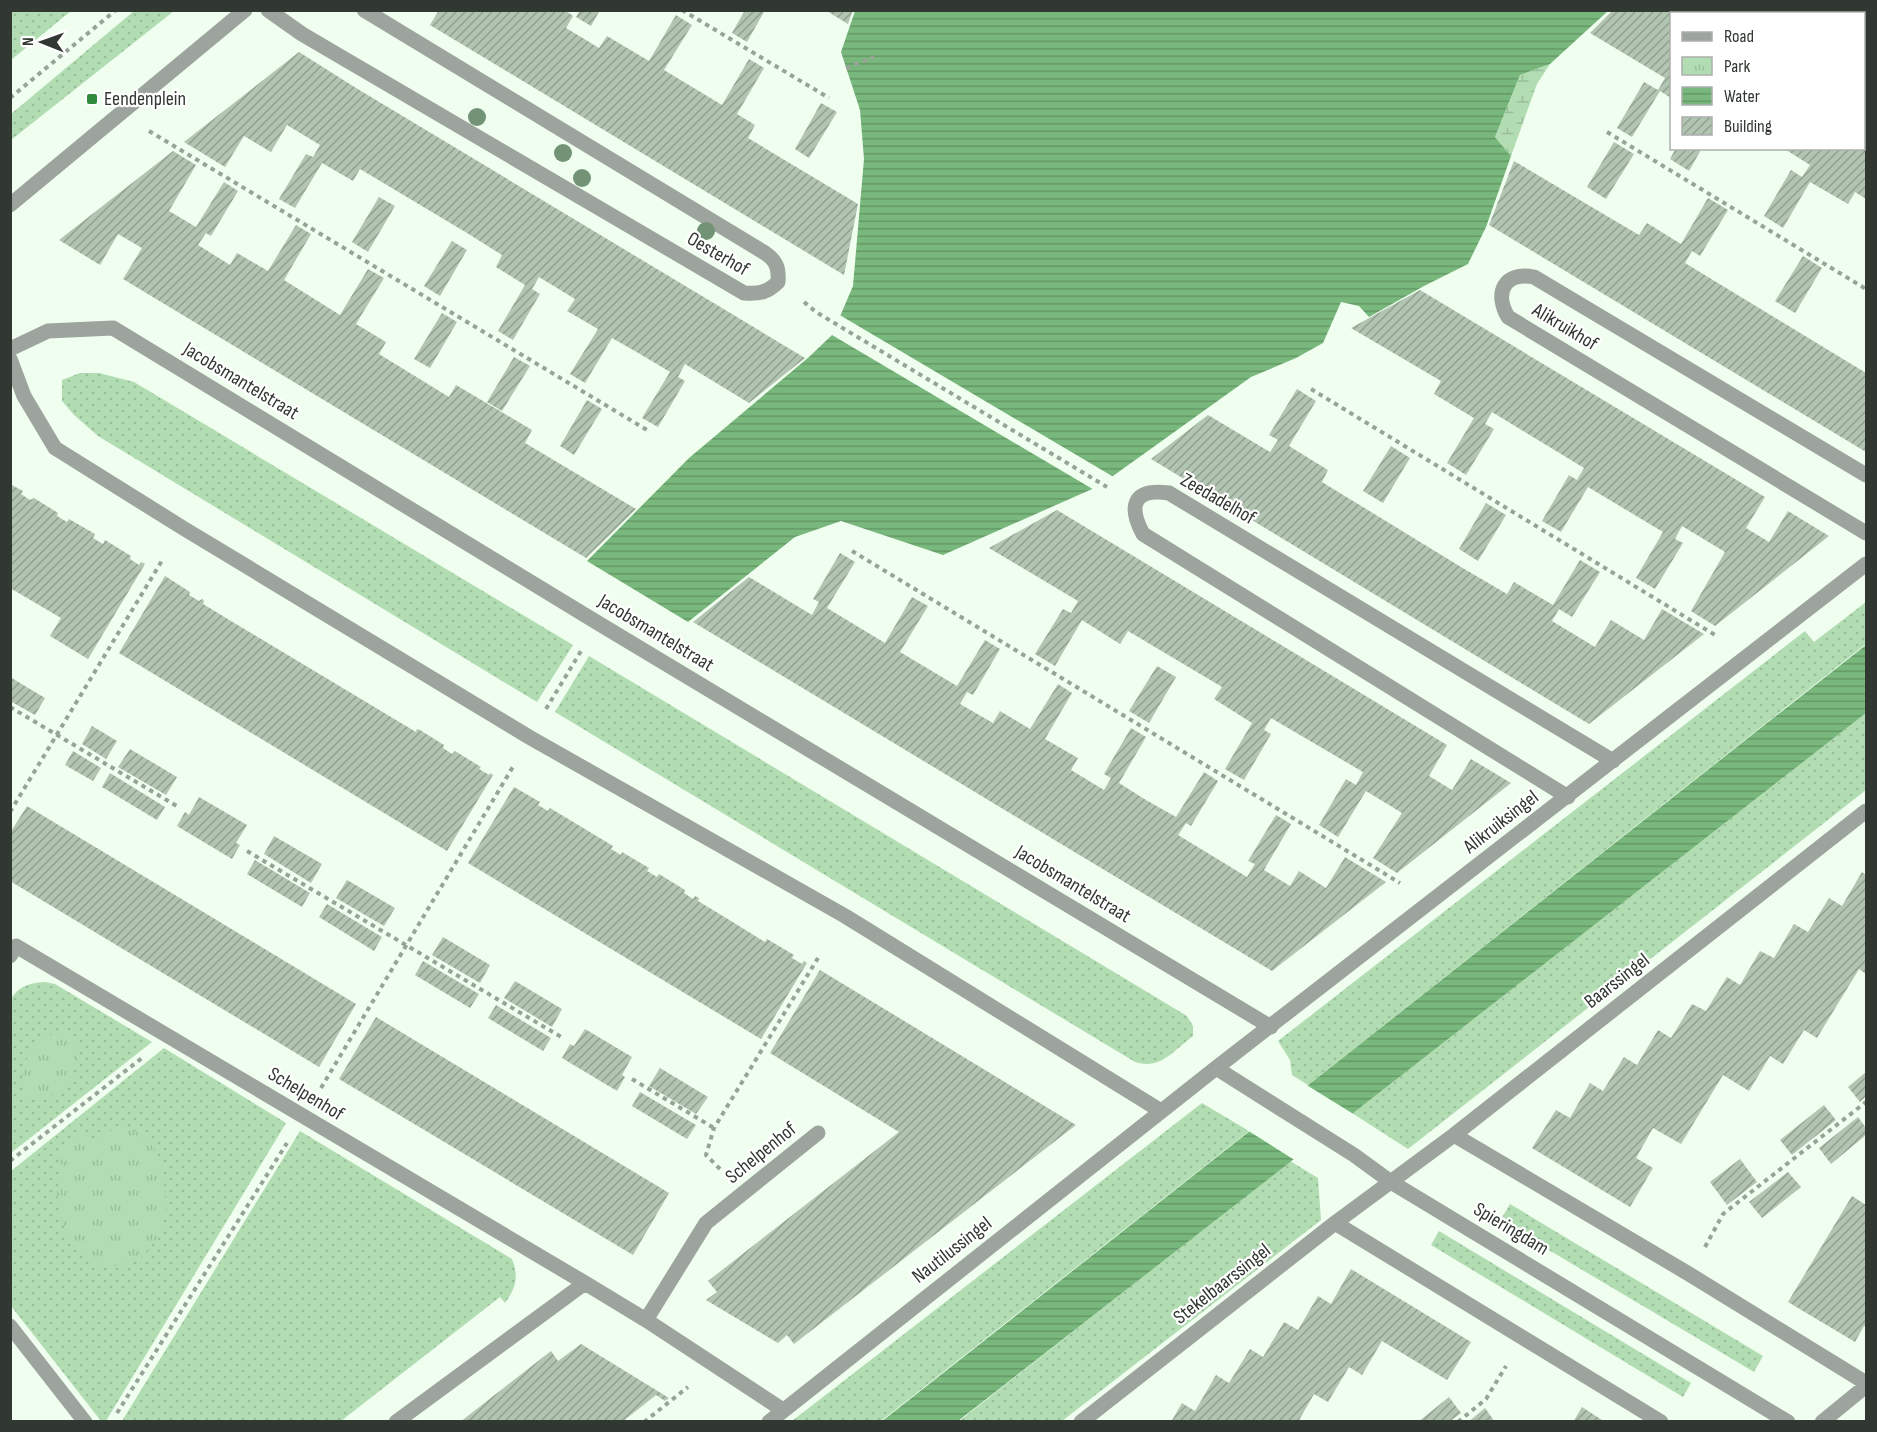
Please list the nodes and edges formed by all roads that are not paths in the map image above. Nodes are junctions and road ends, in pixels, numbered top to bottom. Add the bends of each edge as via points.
1 (245, 10) edge
2 (268, 10) edge
3 (364, 10) edge
4 (10, 205) edge
5 (10, 349) edge
6 (10, 360) edge
7 (1866, 475) edge
8 (1866, 533) edge
9 (1866, 564) edge
10 (1613, 761) junction
11 (1568, 797) junction
12 (1866, 811) edge
13 (10, 956) edge
14 (1271, 1027) junction
15 (1216, 1068) junction
16 (1161, 1111) junction
17 (818, 1133) dead end
18 (1454, 1135) junction
19 (1391, 1182) junction
20 (1335, 1223) junction
21 (585, 1283) junction
22 (646, 1320) junction
23 (10, 1326) edge
24 (1866, 1384) edge
25 (783, 1410) junction
26 (85, 1422) edge
27 (396, 1422) edge
28 (769, 1422) edge
29 (1081, 1422) edge
30 (1661, 1422) edge
31 (1788, 1422) edge
32 (1822, 1422) edge

1 - 4 street
2 - 3 street, Oesterhof via 302,34 744,293 769,291 778,282 779,270 773,258
5 - 14 street, Jacobsmantelstraat via 48,331 113,328
6 - 16 street via 24,396 55,448 529,737 845,916
7 - 8 street, Alikruikhof via 1534,277 1522,274 1503,287 1503,308 1508,317
9 - 10 street, Alikruiksingel
10 - 11 street, Alikruiksingel
10 - 11 street, Zeedadelhof via 1168,493 1154,490 1140,496 1134,508 1143,534
11 - 14 street, Alikruiksingel
12 - 18 street, Baarssingel
13 - 21 street, Schelpenhof via 16,946
14 - 15 street, Alikruiksingel
15 - 16 street, Alikruiksingel
15 - 19 street, Spieringdam
16 - 25 street, Nautilussingel
17 - 22 street, Schelpenhof via 706,1223
18 - 19 street, Baarssingel
18 - 24 street
19 - 20 street, Stekelbaarssingel
19 - 31 street, Spieringdam
20 - 29 street, Stekelbaarssingel
20 - 30 street
21 - 22 street, Schelpenhof
21 - 27 street
22 - 25 street, Schelpenhof
23 - 26 street
24 - 32 street
25 - 28 street, Nautilussingel

